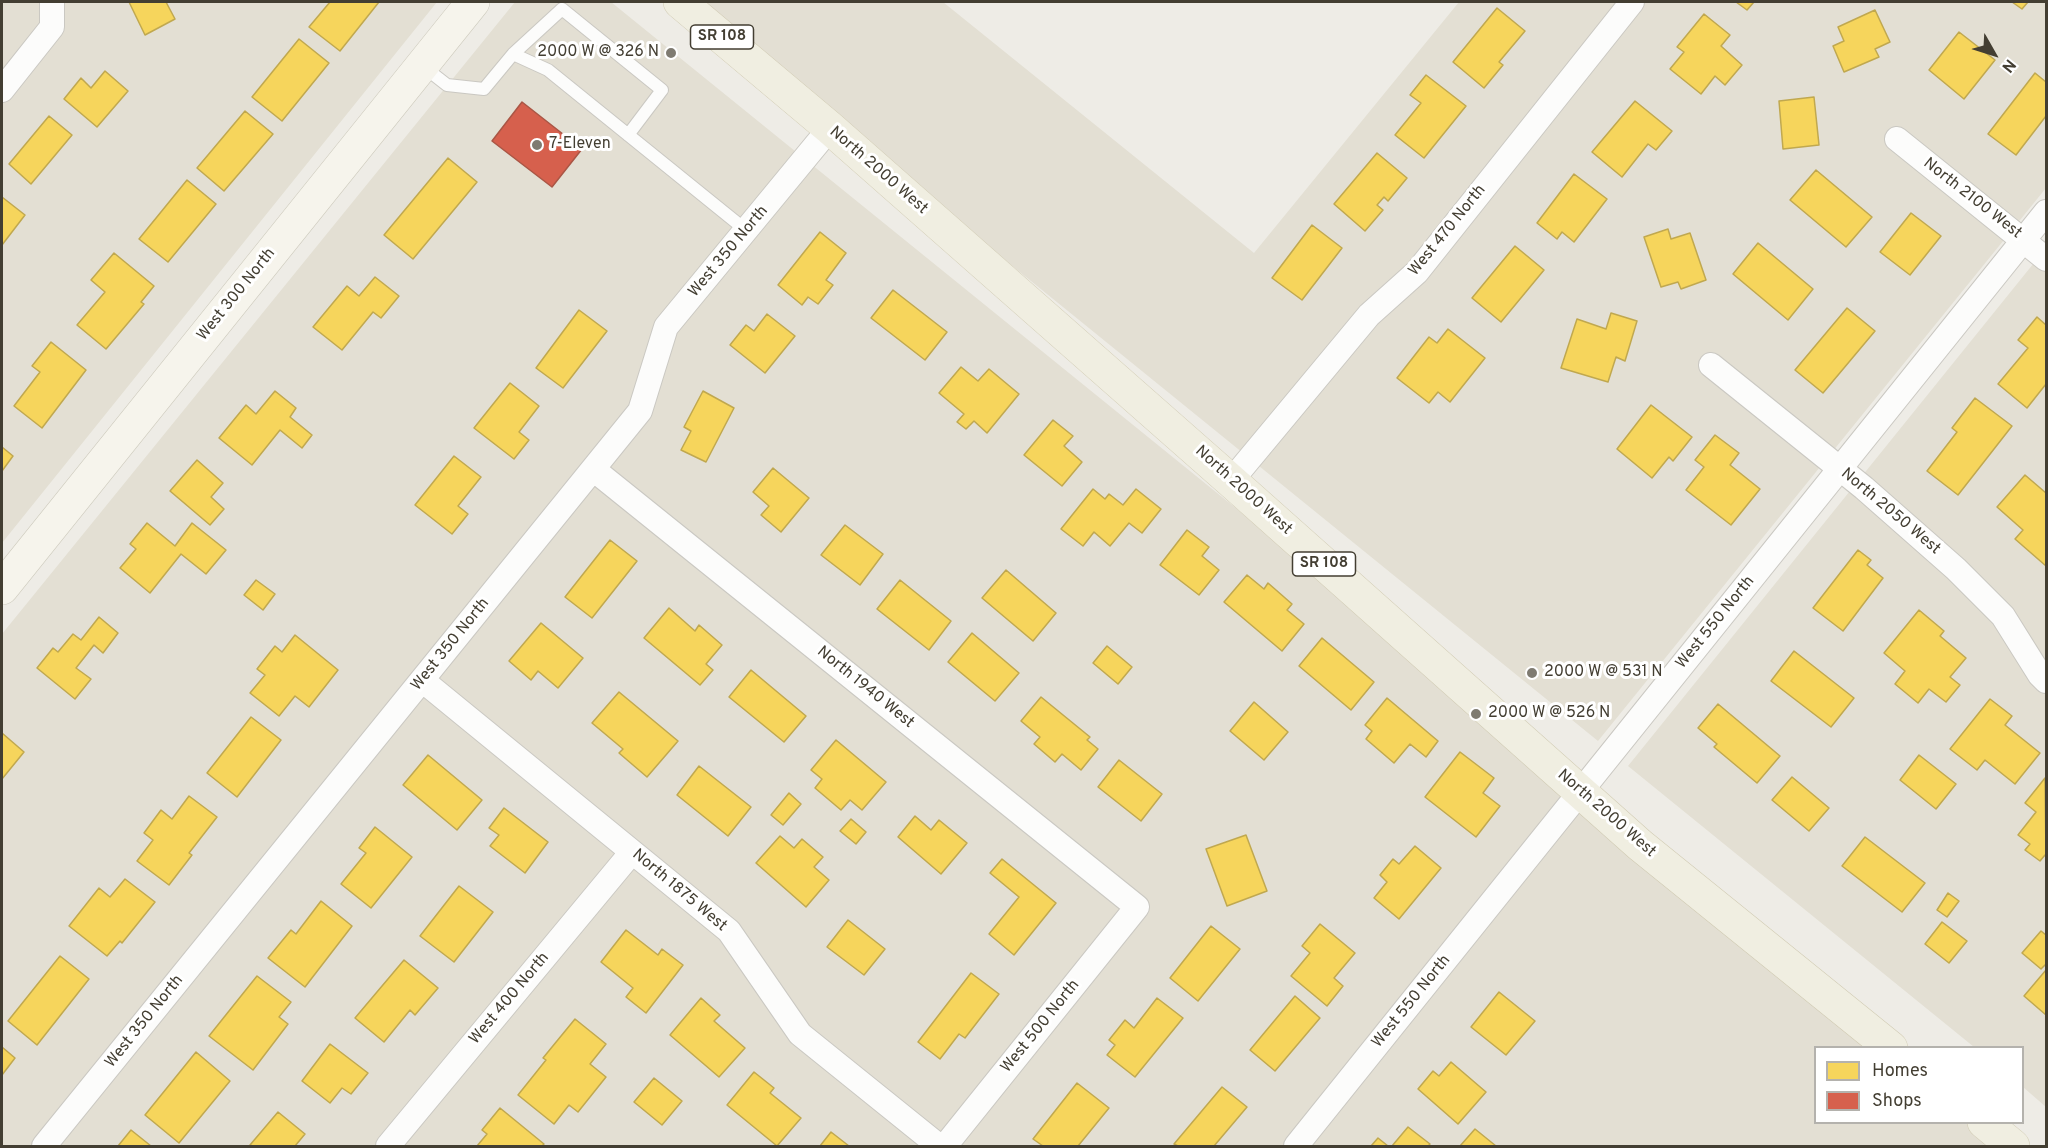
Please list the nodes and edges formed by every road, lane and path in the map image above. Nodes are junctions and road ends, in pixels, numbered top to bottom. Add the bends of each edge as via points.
1 (52, 2) edge
2 (473, 2) edge
3 (680, 2) edge
4 (1632, 2) edge
5 (513, 54) junction
6 (422, 65) junction
7 (2, 90) edge
8 (830, 128) junction
9 (628, 135) junction
10 (1897, 139) dead end
11 (2046, 212) edge
12 (747, 231) junction
13 (2024, 240) junction
14 (2046, 259) edge
15 (1711, 365) dead end
16 (593, 469) junction
17 (1839, 469) junction
18 (1231, 481) junction
19 (2, 588) edge
20 (422, 680) junction
21 (2046, 681) edge
22 (1580, 791) junction
23 (632, 852) junction
24 (1137, 907) joint
25 (1890, 1046) edge
26 (1986, 1124) edge
27 (44, 1146) edge
28 (388, 1146) edge
29 (939, 1146) edge
30 (945, 1146) edge
31 (1296, 1146) edge
32 (2013, 1146) edge

1 - 7 street via 52,27
2 - 6 main road, West 300 North
3 - 8 main road, North 2000 West / SR 108
4 - 18 street, West 470 North via 1417,272 1369,315
5 - 6 lane via 484,89 447,85
5 - 9 lane via 548,70
5 - 9 lane via 562,9 662,90
6 - 19 main road, West 300 North
8 - 12 street, West 350 North
8 - 18 main road, North 2000 West / SR 108
9 - 12 lane
10 - 13 street, North 2100 West
11 - 13 street, West 550 North
12 - 16 street, West 350 North via 666,327 640,411
13 - 14 street, North 2100 West
13 - 17 street, West 550 North
15 - 17 street, North 2050 West
16 - 20 street, West 350 North
16 - 24 street, North 1940 West
17 - 21 street, North 2050 West via 1956,569 2003,616
17 - 22 street, West 550 North
18 - 22 main road, North 2000 West / SR 108
20 - 23 street, North 1875 West
20 - 27 street, West 350 North
22 - 25 main road, North 2000 West / SR 108 via 1640,845
22 - 31 street, West 550 North
23 - 28 street, West 400 North
23 - 29 street, North 1875 West via 729,931 800,1034
24 - 30 street, West 500 North
26 - 32 main road

